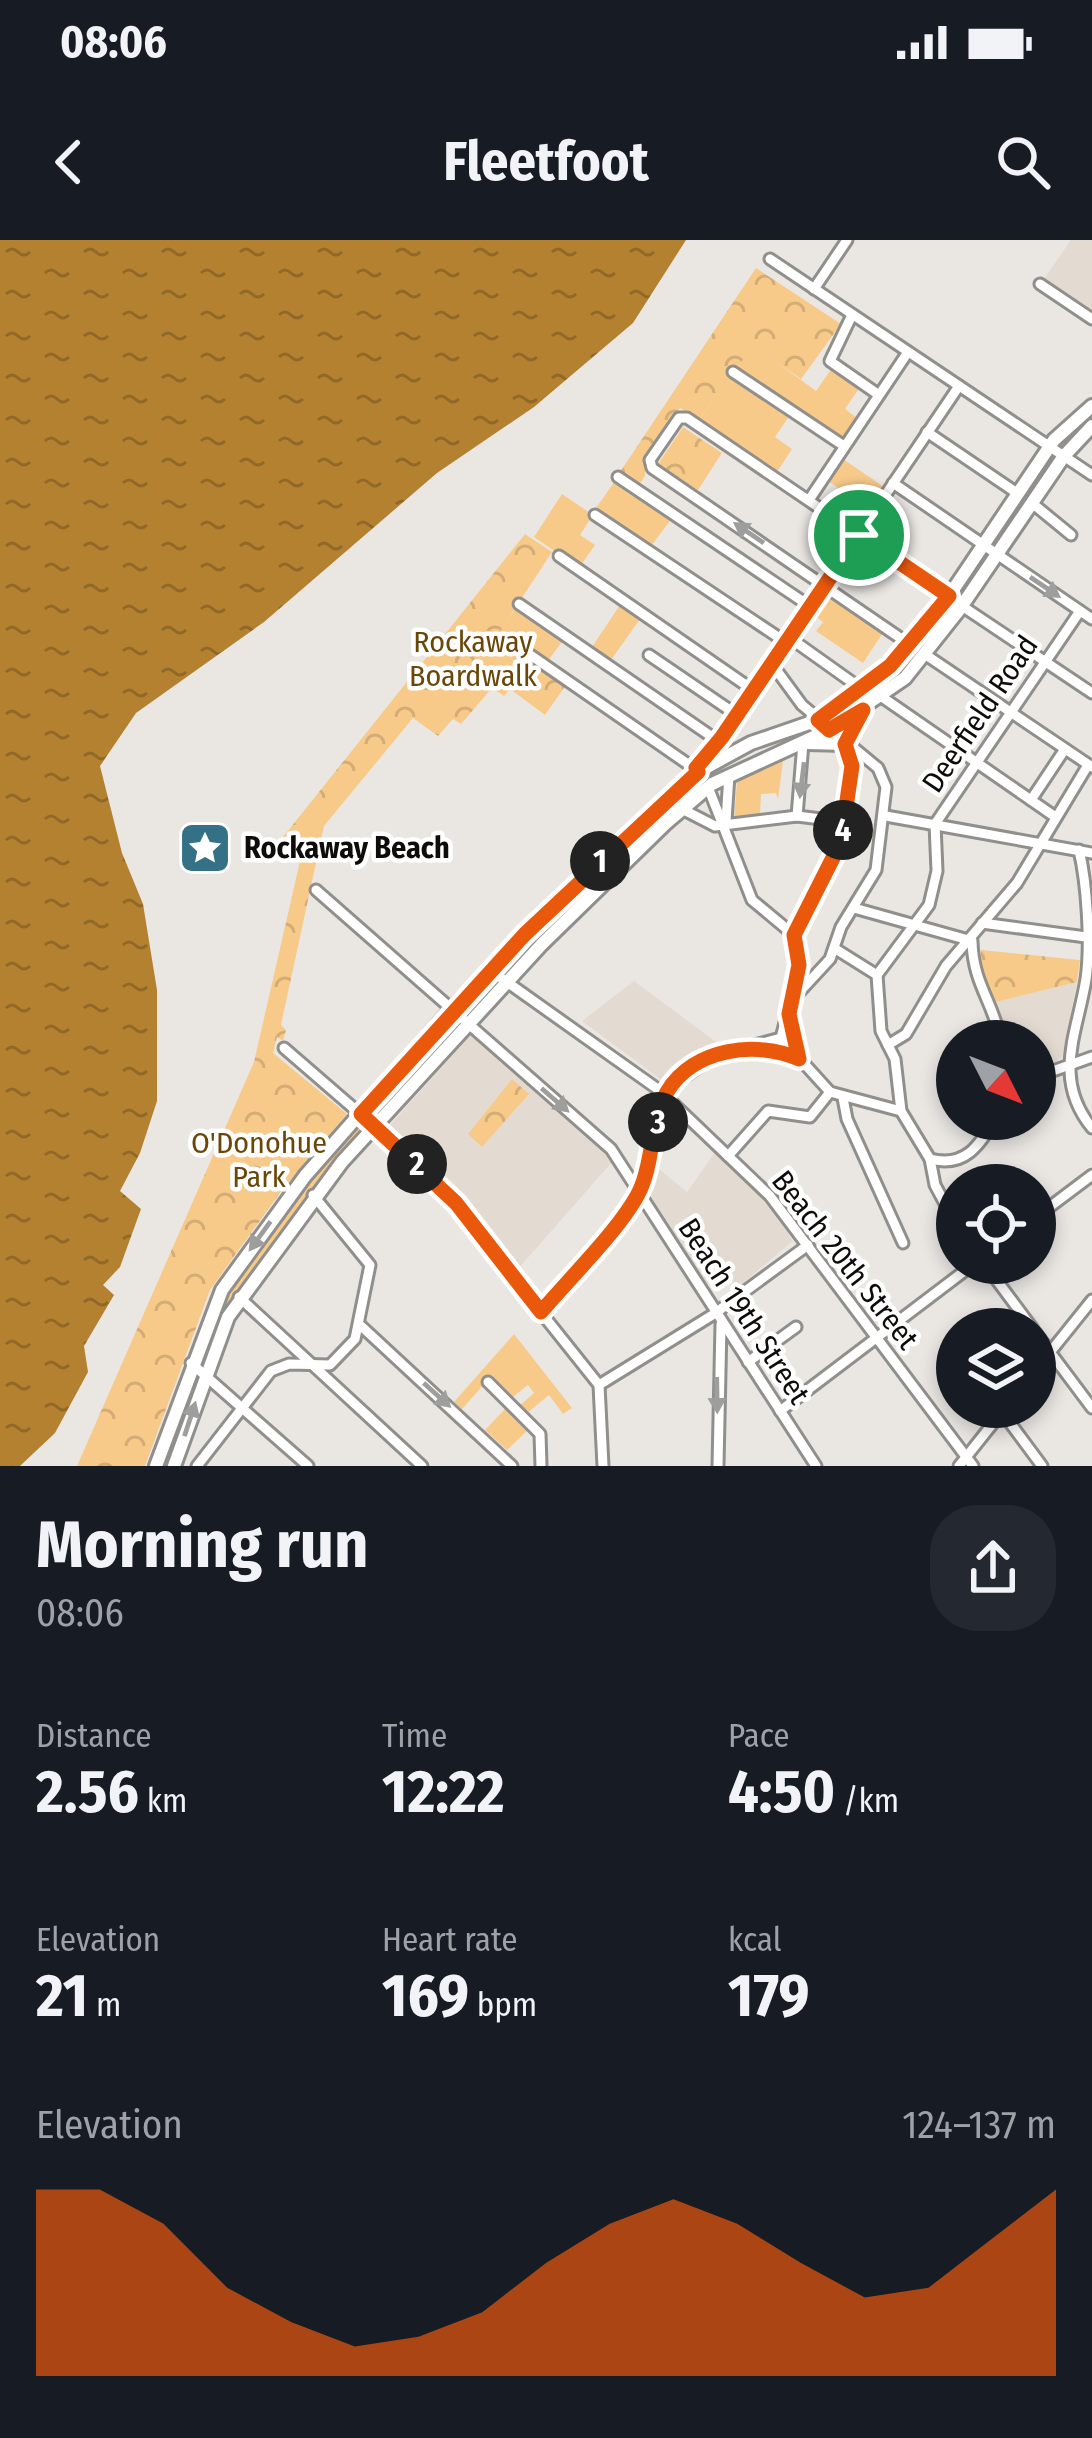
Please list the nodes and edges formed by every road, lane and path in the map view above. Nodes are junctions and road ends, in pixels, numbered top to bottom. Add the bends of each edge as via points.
1 (847, 240) edge
2 (770, 259) dead end
3 (1040, 284) dead end
4 (814, 289) junction
5 (852, 314) junction
6 (1092, 319) edge
7 (908, 352) junction
8 (733, 372) dead end
9 (959, 386) junction
10 (879, 394) junction
11 (1092, 406) edge
12 (1092, 426) edge
13 (928, 432) junction
14 (844, 446) junction
15 (1050, 446) junction
16 (1064, 456) junction
17 (1092, 475) edge
18 (618, 477) dead end
19 (893, 483) junction
20 (1017, 493) junction
21 (809, 500) junction
22 (1032, 503) junction
23 (595, 515) dead end
24 (859, 535) junction
25 (1071, 535) dead end
26 (983, 544) junction
27 (998, 555) junction
28 (559, 556) dead end
29 (826, 585) junction
30 (949, 596) junction
31 (519, 604) dead end
32 (962, 606) junction
33 (811, 607) junction
34 (1080, 611) junction
35 (1092, 619) edge
36 (510, 641) dead end
37 (789, 641) junction
38 (912, 646) junction
39 (649, 655) dead end
40 (926, 655) junction
41 (1045, 661) junction
42 (772, 664) junction
43 (753, 690) junction
44 (863, 690) junction
45 (1092, 693) edge
46 (882, 698) junction
47 (863, 710) junction
48 (1011, 712) junction
49 (737, 716) junction
50 (818, 720) junction
51 (829, 730) junction
52 (718, 741) junction
53 (804, 743) junction
54 (845, 744) junction
55 (1065, 749) junction
56 (871, 761) junction
57 (976, 764) junction
58 (852, 766) junction
59 (1090, 766) edge
60 (697, 770) junction
61 (729, 775) junction
62 (708, 787) junction
63 (1031, 800) junction
64 (682, 809) junction
65 (886, 816) junction
66 (1054, 816) junction
67 (797, 817) junction
68 (845, 822) junction
69 (935, 824) junction
70 (726, 826) junction
71 (1037, 843) junction
72 (1079, 850) junction
73 (1092, 853) edge
74 (316, 890) dead end
75 (854, 908) junction
76 (982, 923) junction
77 (914, 926) junction
78 (794, 935) junction
79 (1086, 937) junction
80 (972, 941) junction
81 (834, 948) junction
82 (798, 952) junction
83 (1089, 956) edge
84 (823, 965) junction
85 (490, 970) junction
86 (798, 972) junction
87 (877, 975) junction
88 (507, 981) junction
89 (794, 999) junction
90 (452, 1009) junction
91 (789, 1014) junction
92 (995, 1020) edge
93 (467, 1023) junction
94 (906, 1034) junction
95 (781, 1038) junction
96 (888, 1046) junction
97 (754, 1047) junction
98 (284, 1048) dead end
99 (1092, 1057) edge
100 (799, 1059) junction
101 (896, 1059) junction
102 (1068, 1066) junction
103 (1056, 1070) edge
104 (830, 1092) junction
105 (664, 1097) junction
106 (843, 1098) junction
107 (901, 1111) junction
108 (361, 1114) junction
109 (1090, 1124) edge
110 (374, 1125) junction
111 (980, 1140) edge
112 (728, 1156) junction
113 (930, 1159) junction
114 (1092, 1175) edge
115 (936, 1187) edge
116 (640, 1192) junction
117 (313, 1195) junction
118 (1056, 1202) edge
119 (903, 1243) dead end
120 (808, 1245) junction
121 (950, 1284) edge
122 (996, 1284) edge
123 (239, 1298) junction
124 (1092, 1300) edge
125 (1016, 1308) edge
126 (541, 1312) junction
127 (717, 1319) junction
128 (361, 1325) junction
129 (796, 1327) dead end
130 (876, 1337) junction
131 (1056, 1345) edge
132 (1056, 1360) edge
133 (748, 1362) junction
134 (191, 1363) junction
135 (316, 1367) junction
136 (206, 1373) junction
137 (488, 1382) dead end
138 (599, 1385) junction
139 (241, 1405) junction
140 (1092, 1408) edge
141 (780, 1411) junction
142 (991, 1428) edge
143 (1016, 1428) edge
144 (200, 1462) edge
145 (966, 1463) edge
146 (156, 1466) edge
147 (174, 1466) edge
148 (213, 1466) edge
149 (308, 1466) edge
150 (422, 1466) edge
151 (512, 1466) edge
152 (541, 1466) edge
153 (603, 1466) edge
154 (718, 1466) edge
155 (816, 1466) edge
156 (1042, 1466) edge

1 - 4 street
2 - 4 street
3 - 6 street
4 - 5 street
5 - 7 street
5 - 10 street via 830,361
7 - 9 street
7 - 10 street
8 - 14 street
9 - 13 street
9 - 15 street
10 - 14 street
11 - 15 main road
12 - 16 main road
13 - 19 street
13 - 20 street
14 - 21 street
15 - 16 street
15 - 20 main road
16 - 17 street
16 - 22 main road
18 - 33 street
19 - 24 street
19 - 26 street
20 - 26 main road
21 - 24 street
29 -> 21 street via 652,469 650,460 679,418 687,418
22 - 25 street
22 - 27 main road
23 - 37 street
24 - 29 street
24 - 30 street
26 - 27 street
26 - 30 main road
27 - 32 main road
27 -> 34 street
28 - 43 street
29 - 33 street
29 - 38 street
30 - 38 main road
31 - 52 street
32 - 40 main road
32 - 41 street
33 - 37 street
34 - 35 street
34 - 41 street, Deerfield Road
36 - 60 street
37 - 42 street
37 - 44 street
38 - 44 main road
39 - 49 street
40 - 46 main road
40 - 48 street
41 - 45 street
41 - 48 street, Deerfield Road
42 - 43 street
42 - 50 street
43 - 49 street
44 - 50 main road
46 - 47 main road
46 - 57 street
47 - 51 main road
47 - 54 main road
48 - 55 street
48 - 57 street, Deerfield Road
49 - 52 street
50 - 51 street
50 - 60 main road
51 - 53 main road
51 - 54 street
52 - 60 street
53 - 54 main road
53 - 61 main road
53 -> 67 street
54 - 56 street
54 - 58 street
55 - 59 street
55 - 63 street
56 - 58 street
56 - 65 street via 884,780
57 - 63 street
57 - 69 street, Deerfield Road
58 - 68 street
59 - 66 street
60 - 85 main road
61 - 62 main road
61 - 70 street
62 - 64 main road
62 - 70 street
63 - 66 street
64 - 70 street
64 - 88 main road
65 - 69 street
65 - 75 street via 876,870
66 - 71 street
67 - 68 street
67 - 70 street
68 - 78 street
69 - 71 street
69 - 77 street, Deerfield Road via 934,890
70 - 78 street via 752,900
71 - 72 street
71 - 76 street via 1017,883
72 - 73 street
72 - 79 street
74 - 90 street, Beach 19th Street
75 - 77 street
75 - 81 street
76 - 79 street
76 - 80 street
77 - 80 street
77 - 87 street, Deerfield Road
78 - 82 street
79 - 83 street
80 - 92 street via 973,975
80 - 94 street via 946,966
81 - 84 street
81 - 87 street
82 - 84 street
82 - 86 street
83 - 102 street
84 - 86 street
84 - 89 street
85 - 88 street, Beach 20th Street
85 - 90 main road
86 - 89 street
87 - 96 street
88 - 93 main road
88 - 105 street, Beach 20th Street
89 - 91 street
90 - 93 street, Beach 19th Street
90 - 108 main road
91 - 95 street
91 - 100 street
93 - 110 main road
93 -> 116 street, Beach 19th Street via 611,1149
94 - 96 street
94 - 101 street
95 - 97 street
95 - 100 street
96 - 101 street
97 - 100 street
97 - 105 street via 696,1066
98 - 108 street
99 - 102 street
100 - 104 street
101 - 107 street
102 - 103 street
102 - 109 street via 1074,1105
104 - 106 street
104 - 112 street via 810,1117 768,1111
105 - 112 street, Beach 20th Street
105 - 116 street
106 - 107 street
106 - 119 street
107 - 113 street
108 - 110 street
108 -> 134 main road via 242,1260
110 - 117 main road
110 - 126 street via 456,1203
111 - 113 street via 951,1162
112 - 120 street, Beach 20th Street
113 - 115 street
114 - 118 street
116 - 126 street
116 - 127 street, Beach 19th Street
117 - 123 main road
117 - 128 street via 366,1255
120 - 127 street
120 - 130 street, Beach 20th Street
121 - 130 street
122 - 125 street
123 - 135 street
123 - 136 main road
124 - 131 street
126 - 138 street
127 - 133 street, Beach 19th Street
127 - 138 street
127 -> 154 street
128 - 135 street via 340,1360
128 -> 151 street
129 - 133 street
130 - 141 street
130 - 145 street, Beach 20th Street
132 - 140 street
133 - 141 street, Beach 19th Street
134 - 136 street
134 - 146 main road
135 - 139 street via 279,1366
135 - 150 street
136 - 139 street
147 -> 136 main road
137 - 152 street via 539,1434
138 - 153 street
139 - 144 street
139 - 149 street
141 - 155 street, Beach 19th Street
142 - 145 street
143 - 156 street
144 - 148 street

